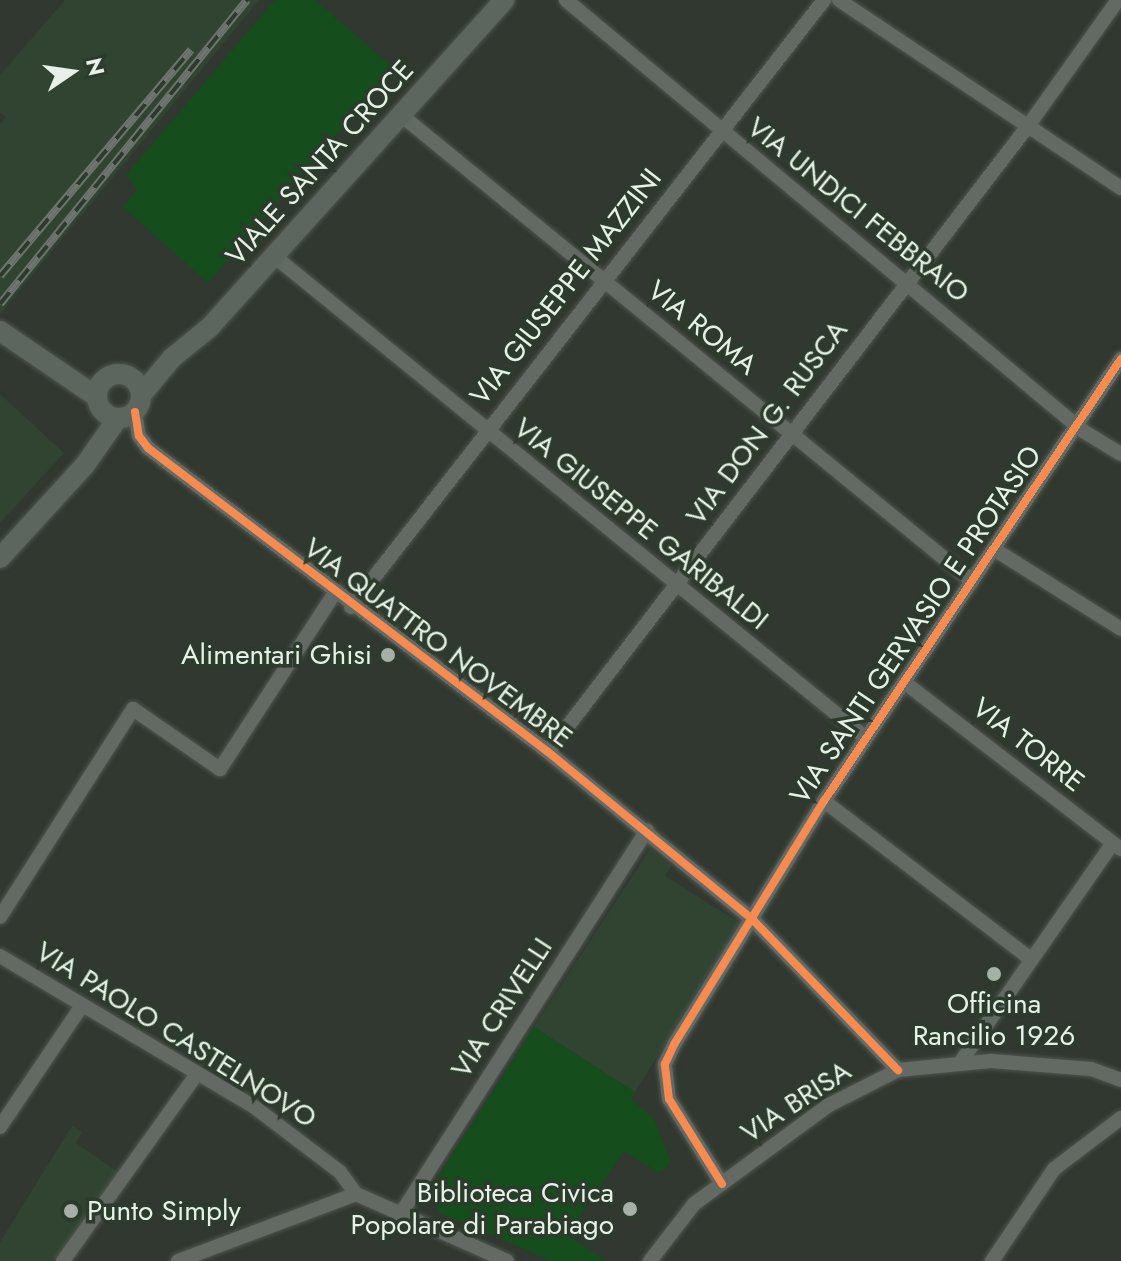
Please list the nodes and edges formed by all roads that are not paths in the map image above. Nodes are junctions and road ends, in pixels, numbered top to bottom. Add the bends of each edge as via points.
1 (504, 0) edge
2 (566, 0) edge
3 (824, 0) edge
4 (839, 0) edge
5 (1118, 0) edge
6 (401, 115) junction
7 (1028, 126) junction
8 (720, 132) junction
9 (1121, 188) edge
10 (274, 256) junction
11 (603, 281) junction
12 (906, 283) junction
13 (0, 331) edge
14 (172, 358) junction
15 (1121, 359) edge
16 (127, 375) junction
17 (100, 393) junction
18 (132, 408) junction
19 (1076, 423) junction
20 (486, 432) junction
21 (790, 433) junction
22 (1121, 454) edge
23 (85, 465) junction
24 (994, 549) junction
25 (0, 558) edge
26 (972, 581) junction
27 (677, 586) junction
28 (334, 594) junction
29 (351, 607) junction
30 (1121, 629) edge
31 (904, 682) junction
32 (866, 738) junction
33 (548, 752) junction
34 (824, 801) junction
35 (647, 830) junction
36 (1117, 846) edge
37 (0, 917) edge
38 (753, 920) junction
39 (0, 956) edge
40 (1031, 959) junction
41 (81, 1007) junction
42 (962, 1060) junction
43 (898, 1070) junction
44 (196, 1075) junction
45 (1121, 1080) edge
46 (1121, 1118) edge
47 (0, 1127) edge
48 (722, 1184) junction
49 (356, 1194) junction
50 (400, 1215) junction
51 (63, 1261) edge
52 (178, 1261) edge
53 (507, 1261) edge
54 (650, 1261) edge
55 (992, 1261) edge

1 - 6 street, VIALE SANTA CROCE
2 - 8 street, VIA UNDICI FEBBRAIO
3 - 8 street, VIA GIUSEPPE MAZZINI
4 - 7 street
5 - 7 street, VIA DON G. RUSCA
6 - 10 street, VIALE SANTA CROCE
6 - 11 street, VIA ROMA
7 - 9 street
7 - 12 street, VIA DON G. RUSCA
8 - 11 street, VIA GIUSEPPE MAZZINI
8 - 12 street, VIA UNDICI FEBBRAIO
10 - 14 street, VIALE SANTA CROCE via 210,327
10 - 20 street, VIA GIUSEPPE GARIBALDI
11 - 20 street, VIA GIUSEPPE MAZZINI
11 - 21 street, VIA ROMA
12 - 19 street, VIA UNDICI FEBBRAIO
12 - 21 street, VIA DON G. RUSCA
13 - 17 street
14 - 16 street, VIALE SANTA CROCE
14 - 18 street, VIALE SANTA CROCE
15 - 19 street, VIA SANTI GERVASIO E PROTASIO
16 - 17 street, VIALE SANTA CROCE
16 - 18 street
17 - 18 street via 106,414
17 - 23 street
18 - 23 street, VIALE SANTA CROCE
18 - 28 street, VIA QUATTRO NOVEMBRE via 148,448
19 - 22 street, VIA UNDICI FEBBRAIO
19 - 24 street, VIA SANTI GERVASIO E PROTASIO
20 - 27 street, VIA GIUSEPPE GARIBALDI
20 - 29 street, VIA GIUSEPPE MAZZINI
21 - 26 street, VIA ROMA
21 - 27 street, VIA DON G. RUSCA
23 - 25 street, VIALE SANTA CROCE
24 - 26 street, VIA SANTI GERVASIO E PROTASIO
24 - 30 street
26 - 31 street, VIA SANTI GERVASIO E PROTASIO
27 - 32 street, VIA GIUSEPPE GARIBALDI
27 - 33 street, VIA DON G. RUSCA
28 - 29 street, VIA QUATTRO NOVEMBRE
28 - 37 street via 220,769 133,709
29 - 33 street, VIA QUATTRO NOVEMBRE
31 - 32 street, VIA SANTI GERVASIO E PROTASIO
31 - 36 street, VIA TORRE
32 - 34 street, VIA SANTI GERVASIO E PROTASIO
33 - 35 street, VIA QUATTRO NOVEMBRE
34 - 38 street, VIA SANTI GERVASIO E PROTASIO
34 - 40 street
35 - 38 street, VIA QUATTRO NOVEMBRE
35 - 50 street, VIA CRIVELLI
36 - 40 street
38 - 43 street, VIA QUATTRO NOVEMBRE
38 - 48 street, VIA SANTI GERVASIO E PROTASIO via 665,1064 669,1099
39 - 41 street, VIA PAOLO CASTELNOVO
40 - 42 street
41 - 44 street, VIA PAOLO CASTELNOVO
41 - 47 street
42 - 43 street, VIA BRISA
42 - 45 street, VIA BRISA via 1055,1065
43 - 48 street, VIA BRISA via 829,1105
44 - 49 street, VIA PAOLO CASTELNOVO via 253,1106 340,1172
44 - 51 street
46 - 55 street via 1054,1169
48 - 54 street, VIA BRISA via 694,1204
49 - 50 street
49 - 52 street
50 - 53 street

